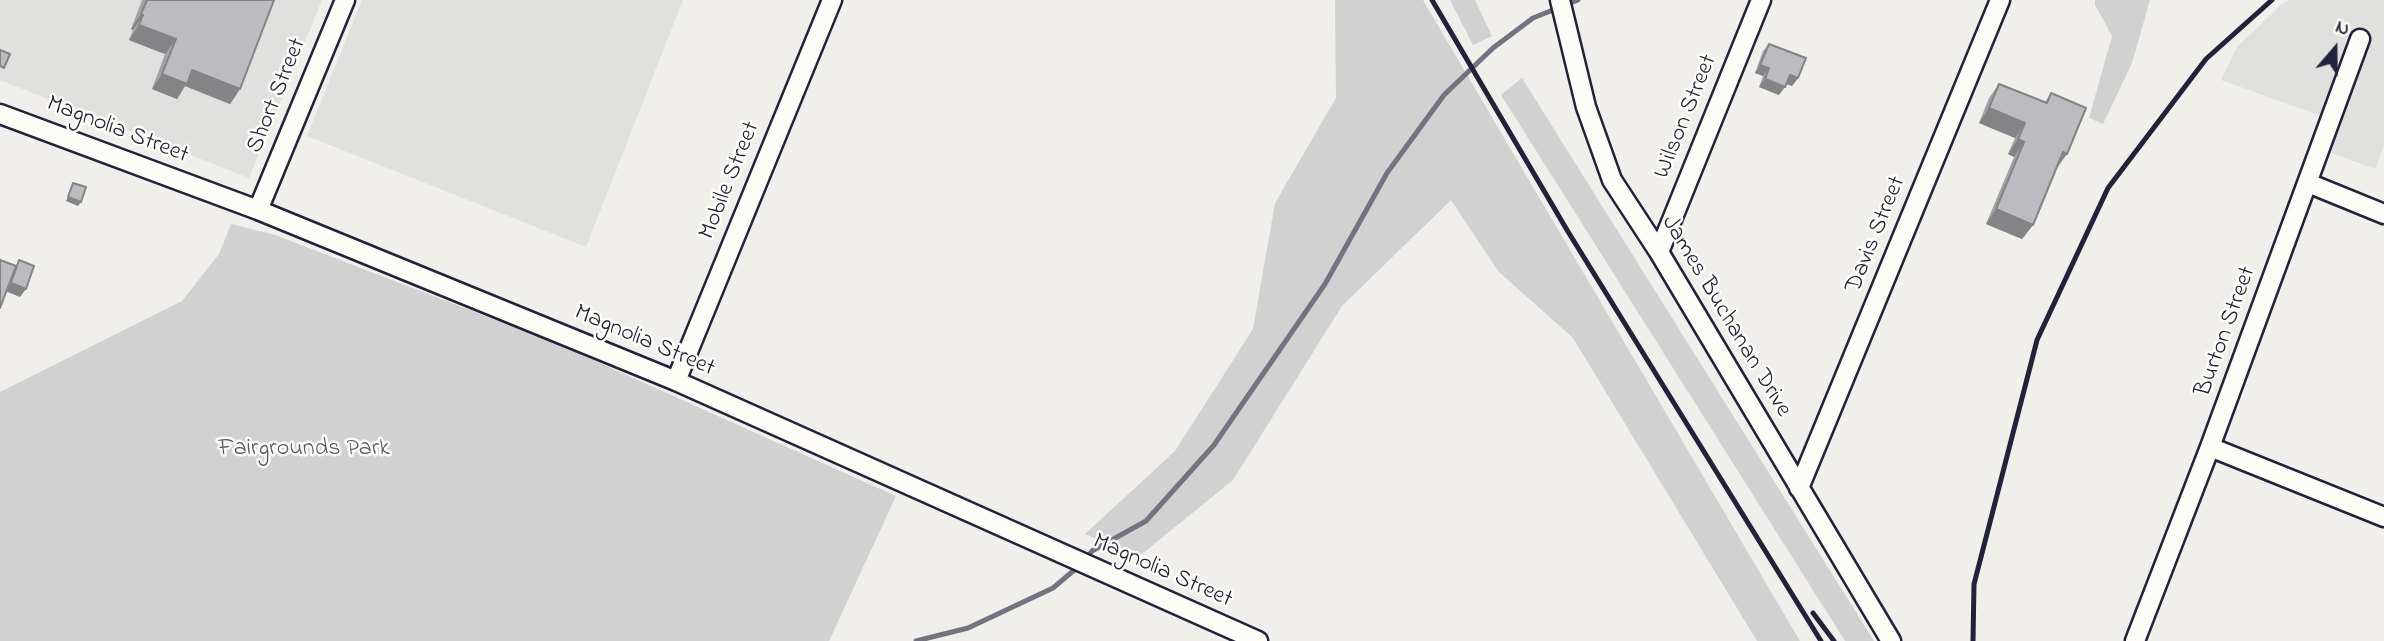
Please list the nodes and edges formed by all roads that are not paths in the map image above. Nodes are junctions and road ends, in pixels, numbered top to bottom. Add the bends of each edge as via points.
1 (345, 0) edge
2 (832, 0) edge
3 (1560, 0) edge
4 (1761, 0) edge
5 (2000, 0) edge
6 (2360, 38) dead end
7 (0, 114) edge
8 (2308, 183) junction
9 (257, 210) junction
10 (2384, 214) edge
11 (1658, 252) junction
12 (676, 381) junction
13 (2210, 447) junction
14 (1799, 488) junction
15 (2384, 517) edge
16 (1258, 641) edge
17 (1891, 641) edge
18 (2135, 641) edge

1 - 9 street, Short Street
2 - 12 street, Mobile Street
3 - 11 street, James Buchanan Drive via 1586,107 1612,180
4 - 11 street, Wilson Street
5 - 14 street, Davis Street
6 - 8 street, Burton Street
7 - 9 street, Magnolia Street
8 - 10 street
8 - 13 street, Burton Street
9 - 12 street, Magnolia Street
11 - 14 street, James Buchanan Drive
12 - 16 street, Magnolia Street
13 - 15 street
13 - 18 street, Burton Street
14 - 17 street, James Buchanan Drive

